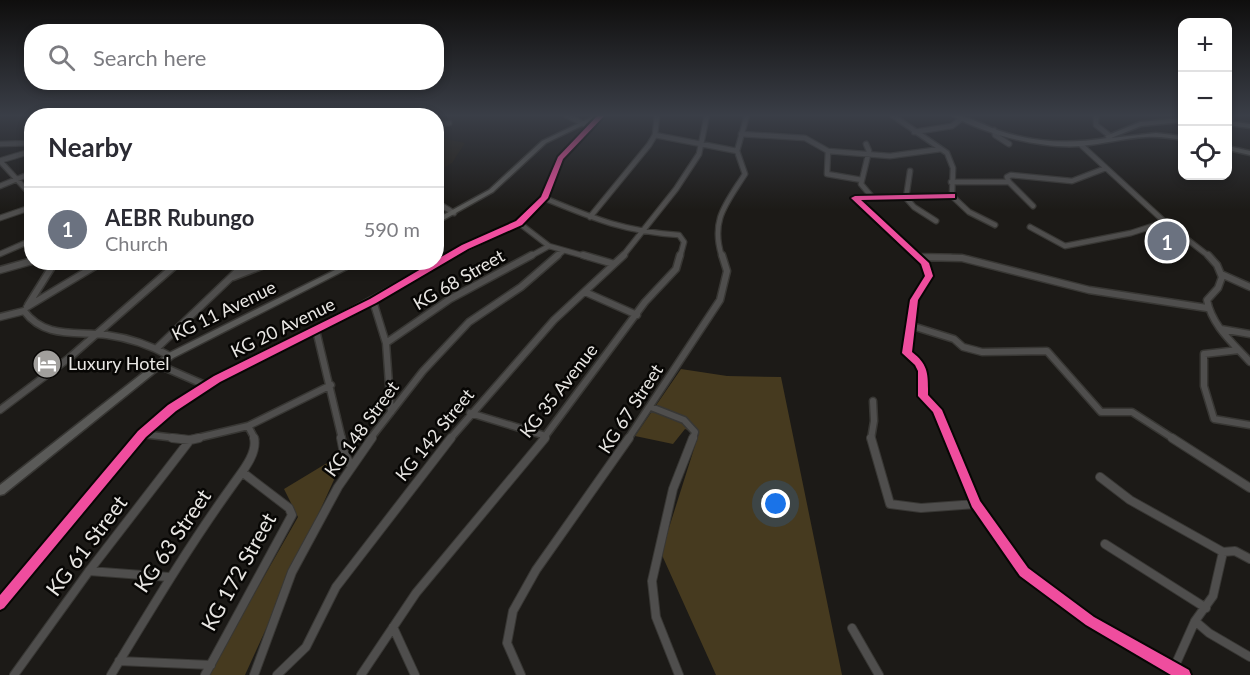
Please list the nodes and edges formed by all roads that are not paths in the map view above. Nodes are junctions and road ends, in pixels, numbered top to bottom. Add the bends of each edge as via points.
1 (538, 146) edge
2 (572, 146) edge
3 (646, 146) edge
4 (701, 146) edge
5 (710, 146) edge
6 (738, 146) edge
7 (820, 146) edge
8 (867, 146) edge
9 (937, 146) edge
10 (1083, 146) edge
11 (941, 149) junction
12 (1232, 149) edge
13 (737, 151) junction
14 (828, 151) junction
15 (868, 153) junction
16 (1250, 153) edge
17 (24, 154) edge
18 (1, 161) edge
19 (1106, 168) junction
20 (910, 171) dead end
21 (24, 178) edge
22 (20, 180) junction
23 (862, 180) junction
24 (951, 182) junction
25 (1009, 182) junction
26 (24, 185) edge
27 (0, 186) edge
28 (906, 196) junction
29 (952, 196) junction
30 (872, 197) junction
31 (544, 198) junction
32 (1033, 206) dead end
33 (444, 207) edge
34 (24, 210) edge
35 (454, 213) junction
36 (590, 217) junction
37 (0, 218) edge
38 (444, 218) edge
39 (936, 221) dead end
40 (1165, 222) junction
41 (519, 223) junction
42 (995, 225) dead end
43 (1030, 227) dead end
44 (640, 232) junction
45 (24, 244) edge
46 (549, 246) junction
47 (563, 251) junction
48 (0, 254) edge
49 (918, 257) junction
50 (444, 259) edge
51 (24, 263) edge
52 (614, 264) junction
53 (0, 270) edge
54 (50, 270) edge
55 (89, 270) edge
56 (170, 270) edge
57 (238, 270) edge
58 (251, 270) edge
59 (342, 270) edge
60 (425, 270) edge
61 (1221, 274) junction
62 (230, 278) junction
63 (1250, 287) edge
64 (585, 292) junction
65 (373, 301) junction
66 (1208, 308) junction
67 (25, 309) junction
68 (638, 315) junction
69 (0, 317) edge
70 (909, 325) junction
71 (1221, 329) junction
72 (316, 330) junction
73 (98, 334) junction
74 (1250, 334) edge
75 (386, 343) junction
76 (157, 348) junction
77 (1239, 350) junction
78 (170, 356) junction
79 (1250, 362) edge
80 (159, 365) junction
81 (331, 385) junction
82 (206, 386) junction
83 (873, 401) dead end
84 (651, 407) junction
85 (0, 410) edge
86 (391, 413) junction
87 (470, 413) junction
88 (1250, 425) edge
89 (248, 426) junction
90 (142, 434) junction
91 (546, 436) junction
92 (190, 440) junction
93 (351, 466) junction
94 (242, 472) junction
95 (1100, 477) dead end
96 (1250, 488) edge
97 (0, 491) edge
98 (976, 504) junction
99 (1105, 544) dead end
100 (1223, 552) junction
101 (1250, 559) edge
102 (89, 571) junction
103 (169, 577) junction
104 (0, 604) edge
105 (1206, 608) junction
106 (1195, 621) junction
107 (393, 627) junction
108 (852, 628) dead end
109 (1250, 657) edge
110 (118, 661) junction
111 (211, 665) junction
112 (1174, 668) junction
113 (14, 675) edge
114 (111, 675) edge
115 (205, 675) edge
116 (254, 675) edge
117 (277, 675) edge
118 (361, 675) edge
119 (415, 675) edge
120 (520, 675) edge
121 (679, 675) edge
122 (879, 675) edge
123 (1184, 675) edge

1 - 35 main road via 502,182
2 - 31 street, KG 20 Avenue via 557,162
3 - 36 street
4 - 44 street, KG 142 Street via 675,189
5 - 13 street
6 - 13 street, KG 67 Street
7 - 14 street
8 - 15 street
9 - 11 street
10 - 19 street
11 - 15 street via 897,155
11 - 24 street via 953,160
12 - 16 main road
13 - 84 street, KG 67 Street via 745,174 718,220 718,244 727,271 720,300
14 - 15 street
14 - 23 street via 827,174
15 - 23 street
17 - 18 street
18 - 22 street
19 - 25 street via 1074,181 1011,175 1007,177
19 - 40 street
20 - 28 street
21 - 22 street
22 - 26 street
22 - 27 street
23 - 30 street via 863,189
24 - 25 street
24 - 29 street
25 - 32 street
28 - 29 street
28 - 30 street
28 - 39 street via 914,207
29 - 42 street via 969,212
30 - 49 street via 855,198
31 - 36 street, KG 35 Avenue
31 - 41 street, KG 20 Avenue
33 - 35 street
34 - 37 street
35 - 38 main road
36 - 44 street, KG 35 Avenue
40 - 43 street via 1065,246
40 - 61 street via 1215,263
41 - 46 street
41 - 50 street, KG 20 Avenue
44 - 52 street, KG 142 Street
44 - 68 street, KG 35 Avenue via 679,235 684,242 676,269
45 - 48 street
46 - 47 street
46 - 75 street, KG 68 Street via 450,299
47 - 52 street
47 - 86 street, KG 148 Street via 521,287 469,322 423,371
49 - 66 street via 937,255 984,261 1089,290
49 - 70 street via 925,262 929,276 914,300
51 - 53 street
52 - 64 street, KG 142 Street
54 - 67 street
55 - 67 street
56 - 73 street
57 - 62 street
58 - 62 street
59 - 78 main road, KG 11 Avenue
60 - 65 street, KG 20 Avenue
61 - 63 street
61 - 66 street via 1216,292 1207,300
62 - 76 street
64 - 68 street
64 - 87 street, KG 142 Street via 539,335
65 - 72 street, KG 20 Avenue
65 - 75 street
66 - 71 street
67 - 69 street
67 - 73 street via 36,326 47,330
68 - 91 street, KG 35 Avenue
70 - 96 street via 982,352 1047,351 1101,412 1132,412
70 - 98 street via 907,353 922,365 922,396 937,410
71 - 74 street
71 - 77 street
72 - 81 street
72 - 82 street, KG 20 Avenue
73 - 76 street
73 - 85 street
75 - 86 street
76 - 78 street
77 - 79 street
77 - 88 street via 1204,354 1204,386 1214,419
78 - 80 main road, KG 11 Avenue
80 - 82 street
80 - 97 main road, KG 11 Avenue
81 - 89 street
81 - 93 street via 344,453
82 - 90 street, KG 20 Avenue
83 - 98 street via 870,442 890,504 932,508
84 - 120 street, KG 67 Street via 536,570 513,610 507,643
84 - 121 street via 684,420 695,432 673,489 652,581 656,617
86 - 93 street, KG 148 Street
87 - 91 street
87 - 117 street, KG 142 Street via 336,586 306,647
89 - 92 street
89 - 94 street, KG 63 Street via 255,448
90 - 92 street
90 - 104 street, KG 20 Avenue
91 - 107 street, KG 35 Avenue via 459,538
92 - 102 street, KG 61 Street
93 - 116 street, KG 148 Street via 291,572
94 - 103 street, KG 63 Street
94 - 111 street, KG 172 Street via 289,508 292,515
95 - 100 street via 1130,500
98 - 112 street via 1009,553 1043,588 1090,621
99 - 105 street
100 - 101 street via 1235,551
100 - 105 street via 1214,596
102 - 103 street
102 - 113 street, KG 61 Street
103 - 110 street, KG 63 Street
105 - 106 street
106 - 109 street
106 - 112 street
107 - 118 street, KG 35 Avenue
107 - 119 street
108 - 122 street
110 - 111 street
110 - 114 street, KG 63 Street
111 - 115 street, KG 172 Street
112 - 123 street

